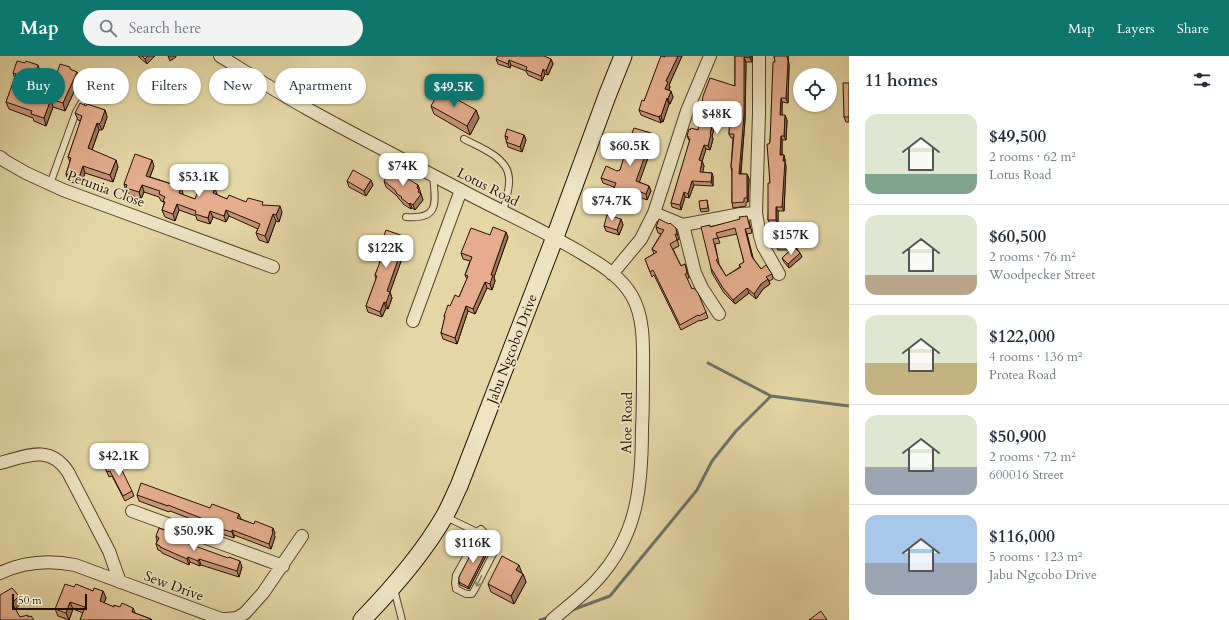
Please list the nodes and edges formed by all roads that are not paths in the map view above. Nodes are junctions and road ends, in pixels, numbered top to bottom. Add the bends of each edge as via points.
1 (220, 56) edge
2 (623, 56) edge
3 (710, 56) edge
4 (759, 56) edge
5 (81, 104) edge
6 (464, 139) dead end
7 (0, 157) edge
8 (432, 175) junction
9 (50, 184) junction
10 (461, 190) junction
11 (503, 211) junction
12 (654, 213) junction
13 (756, 213) junction
14 (406, 217) dead end
15 (683, 225) junction
16 (555, 237) junction
17 (273, 267) dead end
18 (612, 274) junction
19 (779, 274) dead end
20 (719, 314) dead end
21 (413, 321) dead end
22 (0, 463) edge
23 (132, 511) dead end
24 (444, 516) junction
25 (480, 534) junction
26 (302, 536) dead end
27 (282, 566) junction
28 (0, 573) edge
29 (120, 582) junction
30 (394, 587) junction
31 (362, 620) edge
32 (402, 620) edge
33 (552, 620) edge

1 - 8 street, Lotus Road via 307,109
2 - 16 main road, Jabu Ngcobo Drive
3 - 12 street via 687,111
4 - 13 street
5 - 9 lane
6 - 11 lane via 497,158 507,170 509,184
7 - 9 street, Petunia Close
8 - 10 street, Lotus Road
8 - 14 lane via 435,200 431,212 423,217
9 - 17 street, Petunia Close
10 - 11 street, Lotus Road
10 - 21 street
11 - 16 street, Lotus Road
12 - 15 street
12 - 18 street via 641,239
13 - 15 street
13 - 19 street via 763,246
15 - 20 street via 695,273
16 - 18 street, Aloe Road
16 - 24 main road, Jabu Ngcobo Drive via 474,450
18 - 33 street, Aloe Road via 624,285 638,307 642,329 642,458 636,509 612,560 596,580
22 - 29 street via 36,454 49,456 60,462 68,472 109,551
23 - 27 street
24 - 25 lane
24 - 30 main road, Jabu Ngcobo Drive
25 -> 25 lane via 491,540 493,554 472,594 466,594 456,589 455,580
26 - 27 street, Sew Drive
27 - 29 street, Sew Drive via 263,593 237,618 215,617
28 - 29 street, Sew Drive via 23,565 55,562 75,565
30 - 31 main road, Jabu Ngcobo Drive
30 - 32 lane

